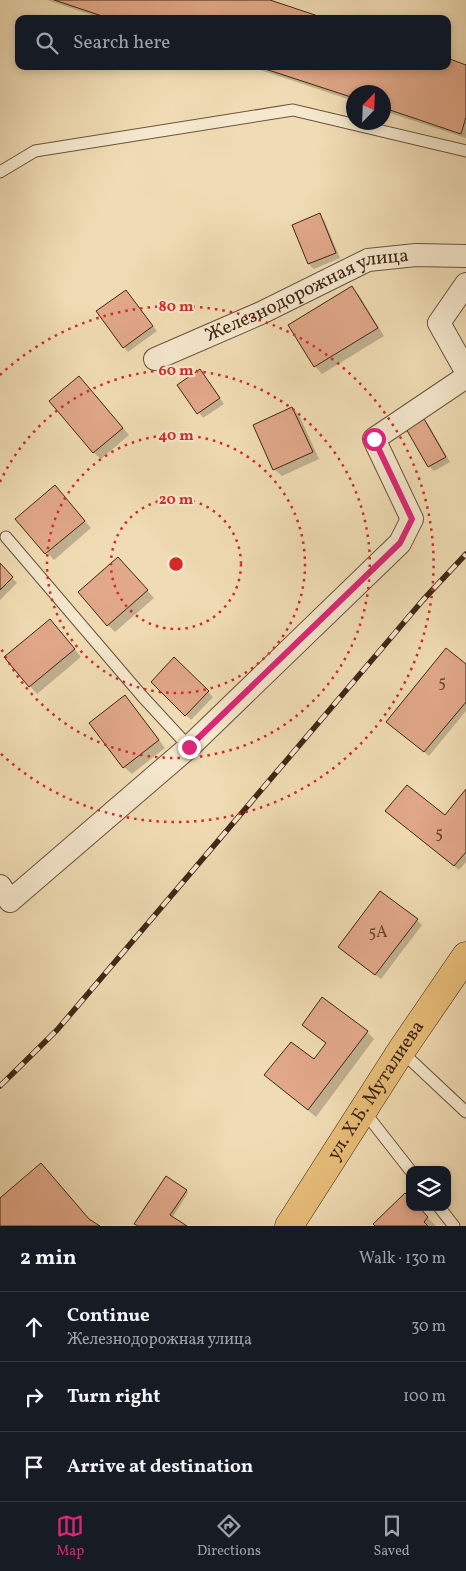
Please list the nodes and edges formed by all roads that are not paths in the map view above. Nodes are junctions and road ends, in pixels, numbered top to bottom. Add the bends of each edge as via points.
1 (466, 151) edge
2 (0, 172) edge
3 (466, 256) edge
4 (466, 284) edge
5 (155, 359) dead end
6 (466, 371) edge
7 (466, 377) edge
8 (6, 536) dead end
9 (189, 747) junction
10 (3, 899) edge
11 (466, 956) edge
12 (401, 1051) junction
13 (363, 1110) junction
14 (466, 1112) edge
15 (407, 1166) edge
16 (442, 1211) edge
17 (289, 1226) edge
18 (454, 1226) edge

1 - 2 lane via 293,110 35,151
3 - 5 street, Железнодорожная улица via 416,255 368,260 262,313
4 - 6 street via 439,323
7 - 9 street via 374,439 412,519 400,543
8 - 9 lane
9 - 10 street
11 - 12 main road, ул. Х.Б. Муталиева
12 - 13 main road, ул. Х.Б. Муталиева
12 - 14 lane
13 - 15 lane
13 - 17 main road, ул. Х.Б. Муталиева
16 - 18 lane

